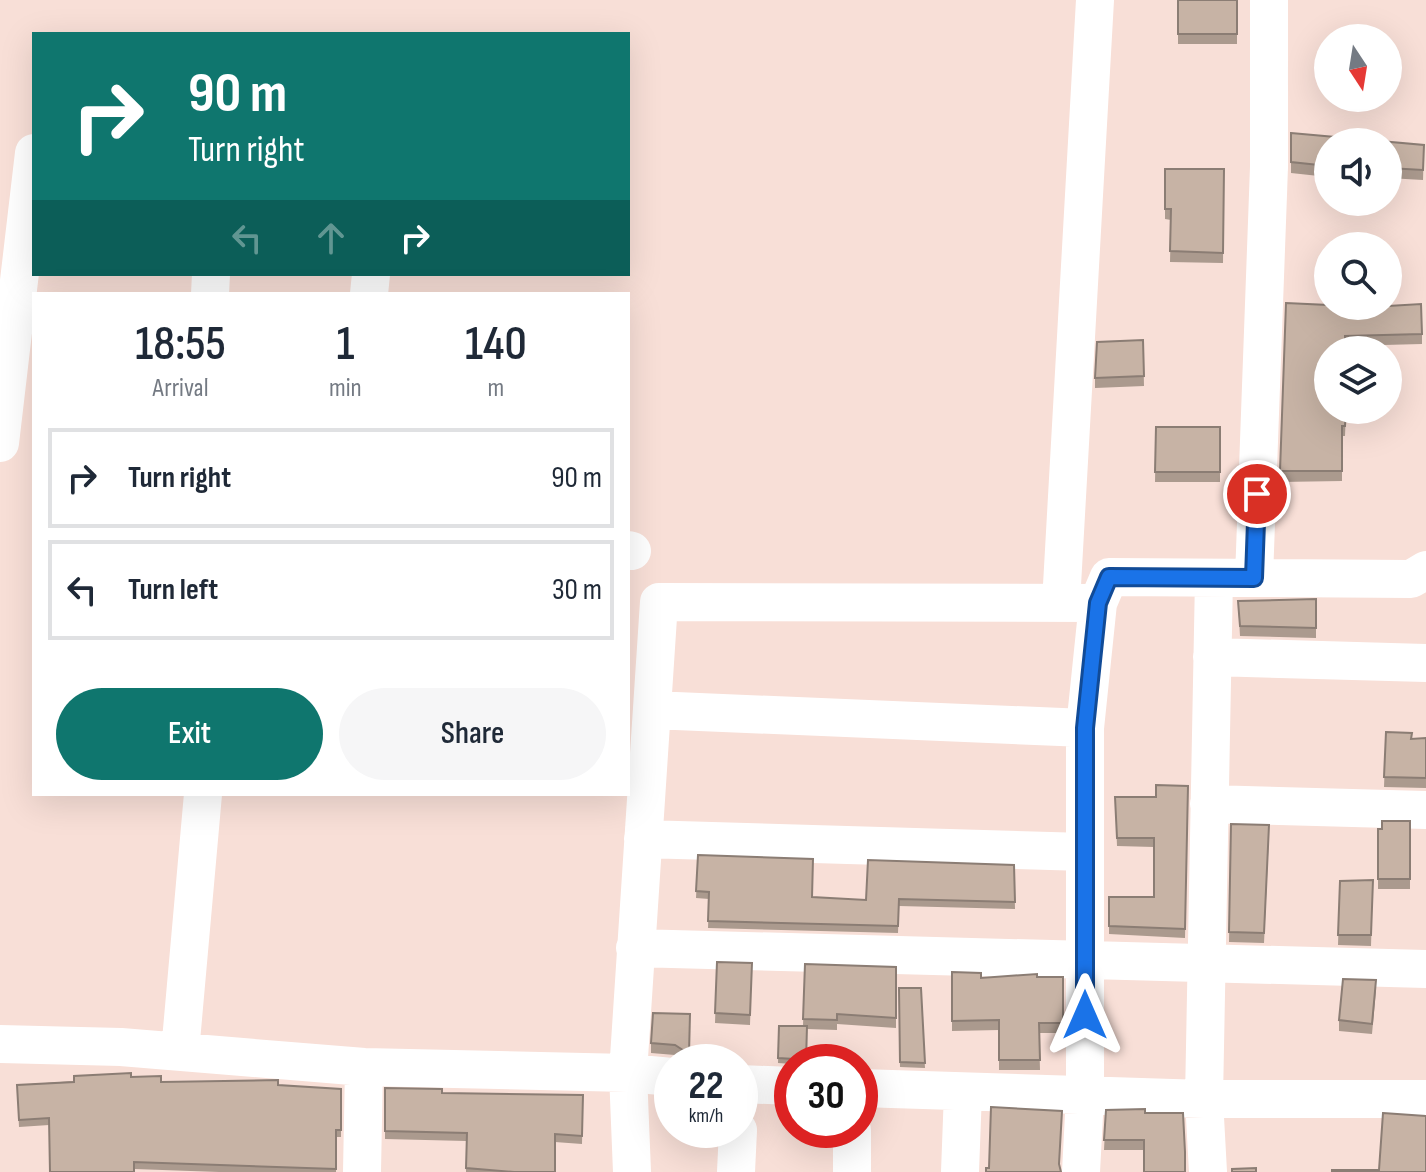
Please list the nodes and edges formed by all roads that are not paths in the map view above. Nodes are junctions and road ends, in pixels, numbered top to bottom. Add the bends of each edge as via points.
1 (1095, 0) edge
2 (1269, 0) edge
3 (32, 161) edge
4 (21, 207) edge
5 (6, 336) edge
6 (0, 443) edge
7 (1426, 570) edge
8 (1214, 578) junction
9 (1254, 578) junction
10 (1061, 603) junction
11 (1098, 603) junction
12 (1212, 657) junction
13 (1426, 663) edge
14 (652, 710) junction
15 (1085, 728) junction
16 (203, 796) edge
17 (1209, 804) junction
18 (1426, 810) edge
19 (643, 839) junction
20 (1085, 852) junction
21 (635, 948) junction
22 (1085, 961) junction
23 (1206, 963) junction
24 (1426, 969) edge
25 (0, 1044) edge
26 (180, 1052) junction
27 (364, 1067) junction
28 (628, 1073) junction
29 (654, 1075) edge
30 (878, 1089) edge
31 (963, 1092) junction
32 (1085, 1096) junction
33 (1204, 1099) junction
34 (1426, 1099) edge
35 (737, 1148) edge
36 (852, 1148) edge
37 (362, 1172) edge
38 (632, 1172) edge
39 (736, 1172) edge
40 (852, 1172) edge
41 (960, 1172) edge
42 (1081, 1172) edge
43 (1208, 1172) edge

1 - 10 street
2 - 9 street via 1269,167
3 - 4 street
4 - 5 street
5 - 6 street
7 - 9 street via 1411,579
8 - 9 street
8 - 11 street via 1109,577
8 - 12 street
10 - 11 street
10 - 14 street via 659,602
11 - 15 street
12 - 13 street
12 - 17 street
14 - 15 street
14 - 19 street
15 - 20 street
16 - 26 street
17 - 18 street
17 - 23 street
19 - 20 street
19 - 21 street
20 - 22 street
21 - 22 street
21 - 28 street
22 - 23 street
22 - 32 street
23 - 24 street
23 - 33 street
25 - 26 street
26 - 27 street
27 - 28 street
27 - 37 street
28 - 29 street
28 - 38 street
30 - 31 street
31 - 32 street
31 - 41 street
32 - 33 street
32 - 42 street
33 - 34 street
33 - 43 street
35 - 39 street
36 - 40 street

